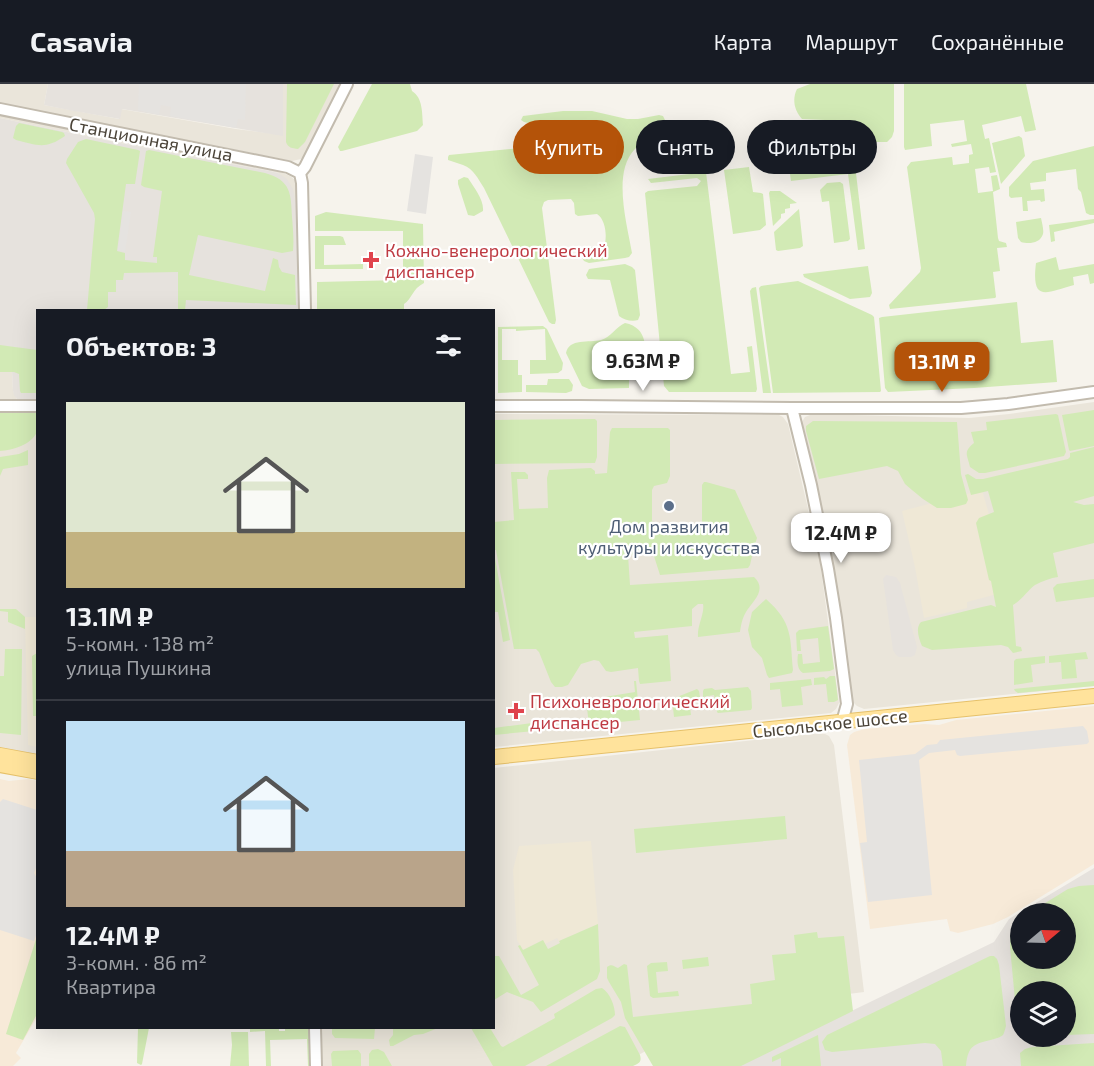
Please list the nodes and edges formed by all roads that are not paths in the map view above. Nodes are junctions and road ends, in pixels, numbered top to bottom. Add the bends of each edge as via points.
1 (347, 84) edge
2 (0, 109) edge
3 (300, 173) junction
4 (304, 309) edge
5 (1094, 392) edge
6 (0, 406) edge
7 (36, 406) edge
8 (495, 406) edge
9 (792, 408) junction
10 (1094, 696) edge
11 (842, 722) junction
12 (0, 754) edge
13 (495, 757) edge
14 (36, 762) edge
15 (0, 765) edge
16 (36, 772) edge
17 (315, 1029) edge
18 (316, 1066) edge

1 - 3 street
2 - 3 street, Станционная улица via 288,167
3 - 4 street
5 - 9 street via 973,407
6 - 7 street
8 - 9 street
9 - 11 street via 836,618 847,704
10 - 11 main road, Сысольское шоссе
11 - 13 main road, Сысольское шоссе
12 - 14 main road
15 - 16 main road
17 - 18 street

